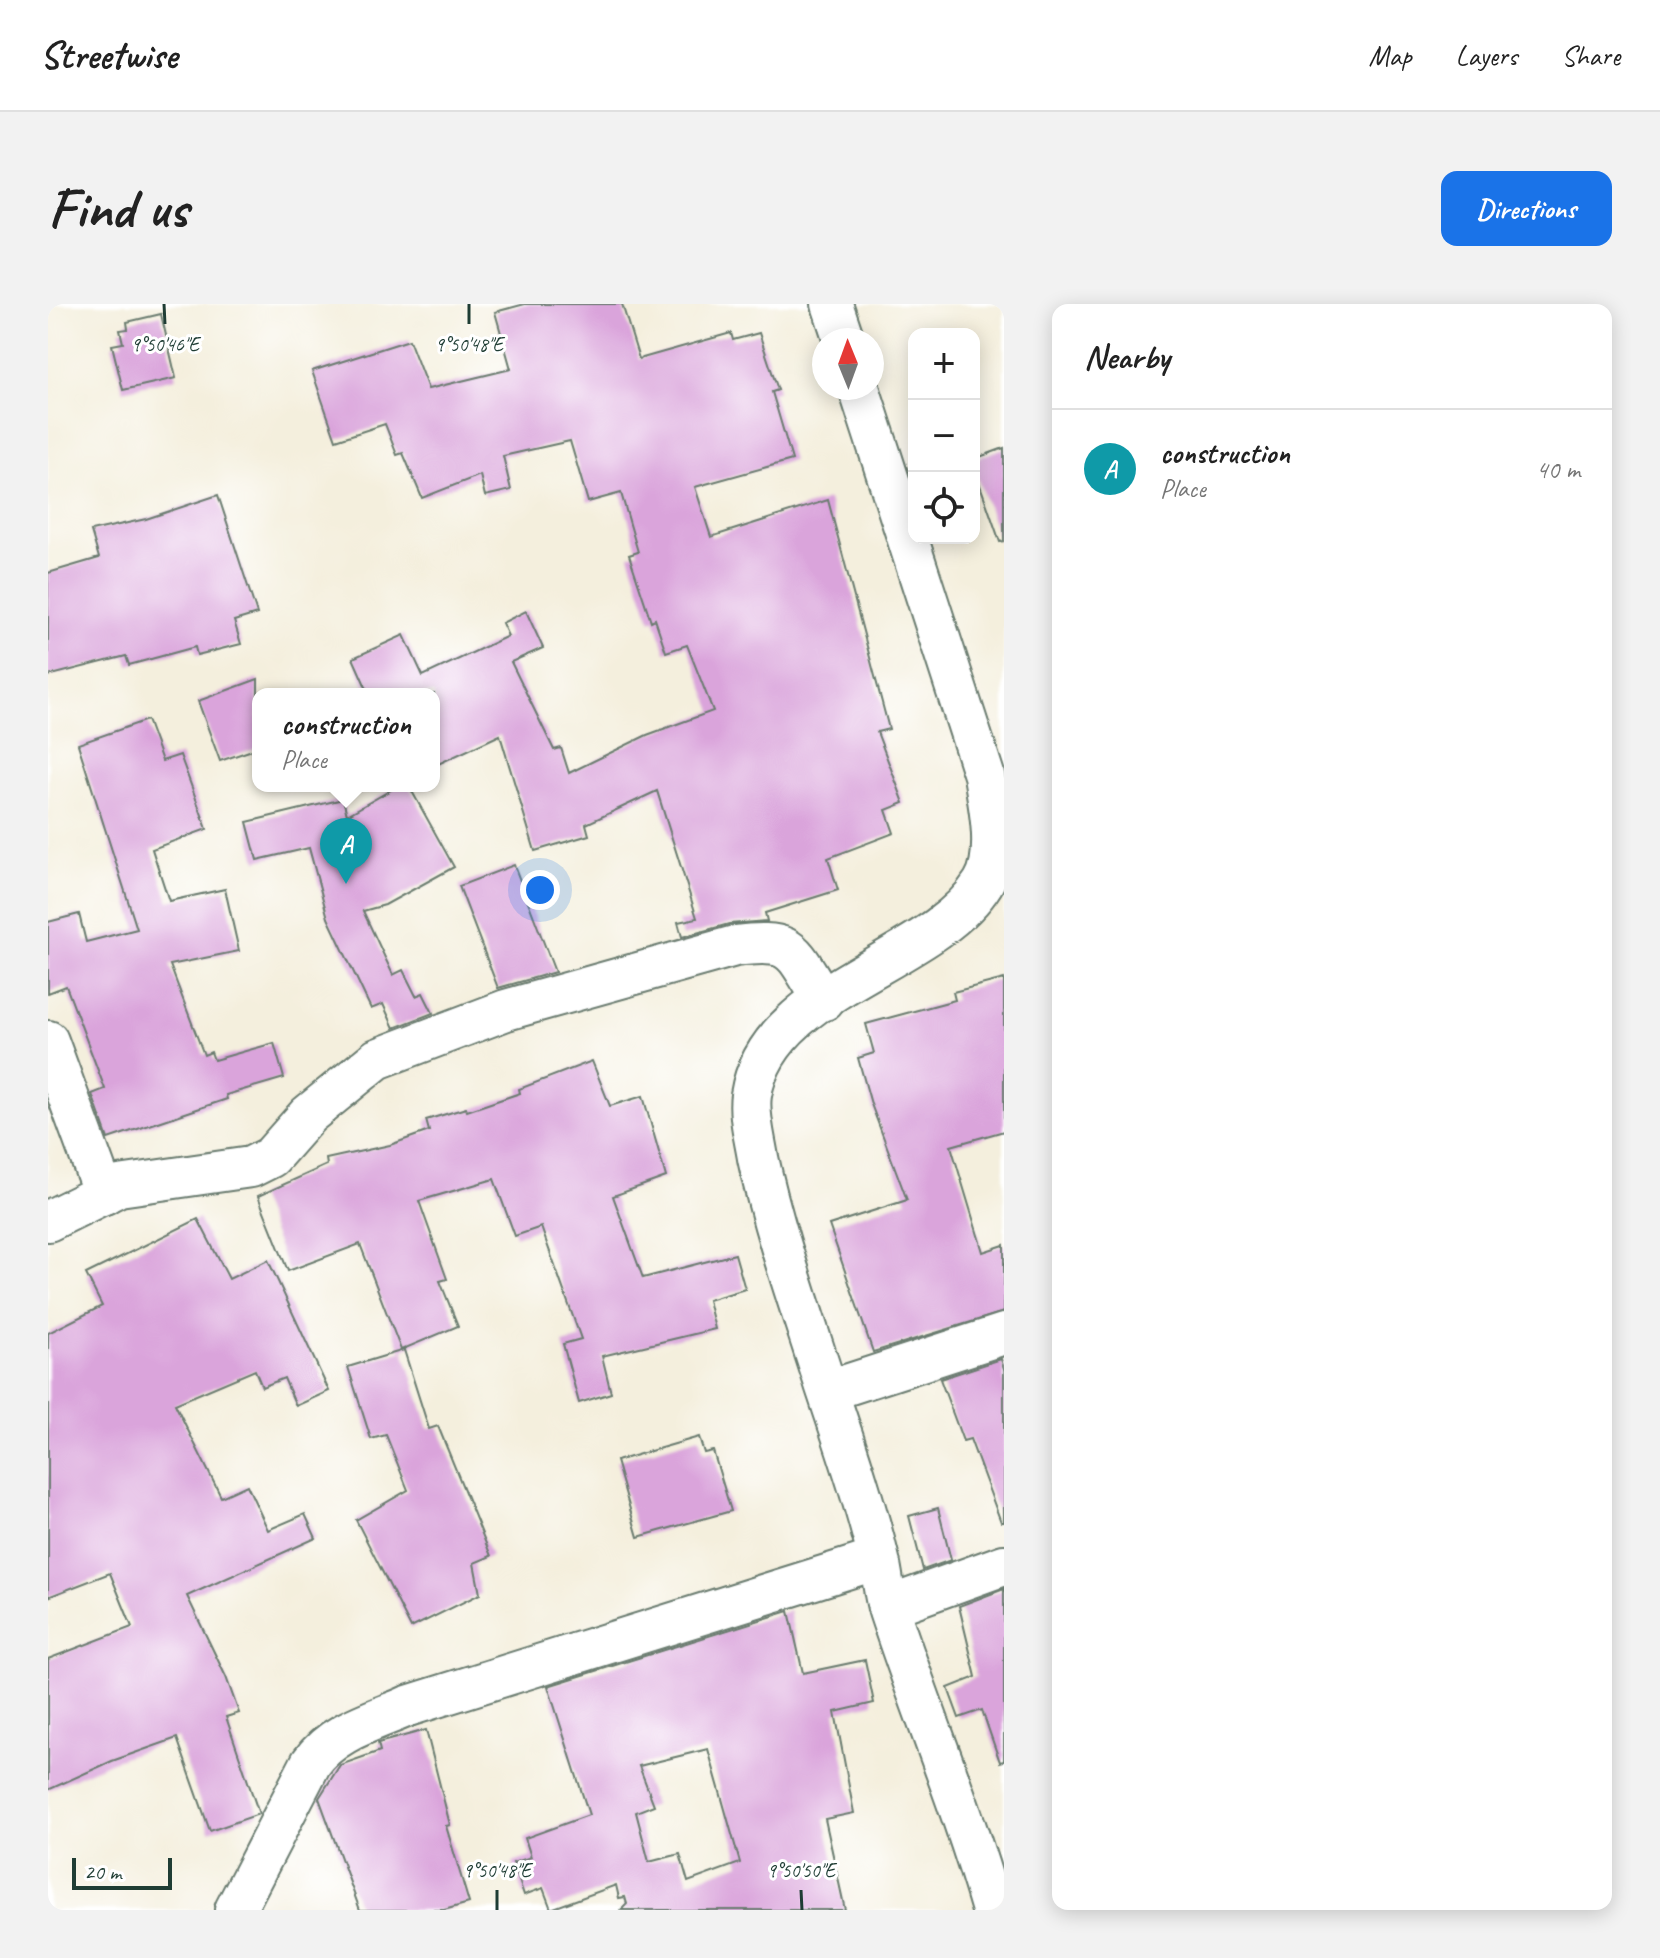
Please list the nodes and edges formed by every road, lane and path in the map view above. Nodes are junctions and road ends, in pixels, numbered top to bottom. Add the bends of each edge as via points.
1 (832, 304) edge
2 (840, 328) edge
3 (863, 400) edge
4 (994, 880) edge
5 (824, 1000) junction
6 (48, 1041) edge
7 (104, 1194) junction
8 (48, 1221) edge
9 (1004, 1334) edge
10 (828, 1391) junction
11 (878, 1559) junction
12 (1004, 1565) edge
13 (888, 1607) junction
14 (235, 1910) edge
15 (992, 1910) edge

1 - 2 street
3 - 4 street via 984,775
4 - 5 street via 948,920
5 - 7 street via 787,946 771,941 735,946 506,1010 377,1059 308,1115 271,1157 251,1167 119,1186
5 - 10 street via 783,1028 750,1096 772,1223
6 - 7 street
7 - 8 street
9 - 10 street
10 - 11 street
11 - 13 street
11 - 14 street via 408,1706 336,1738 311,1763
12 - 13 street
13 - 15 street

